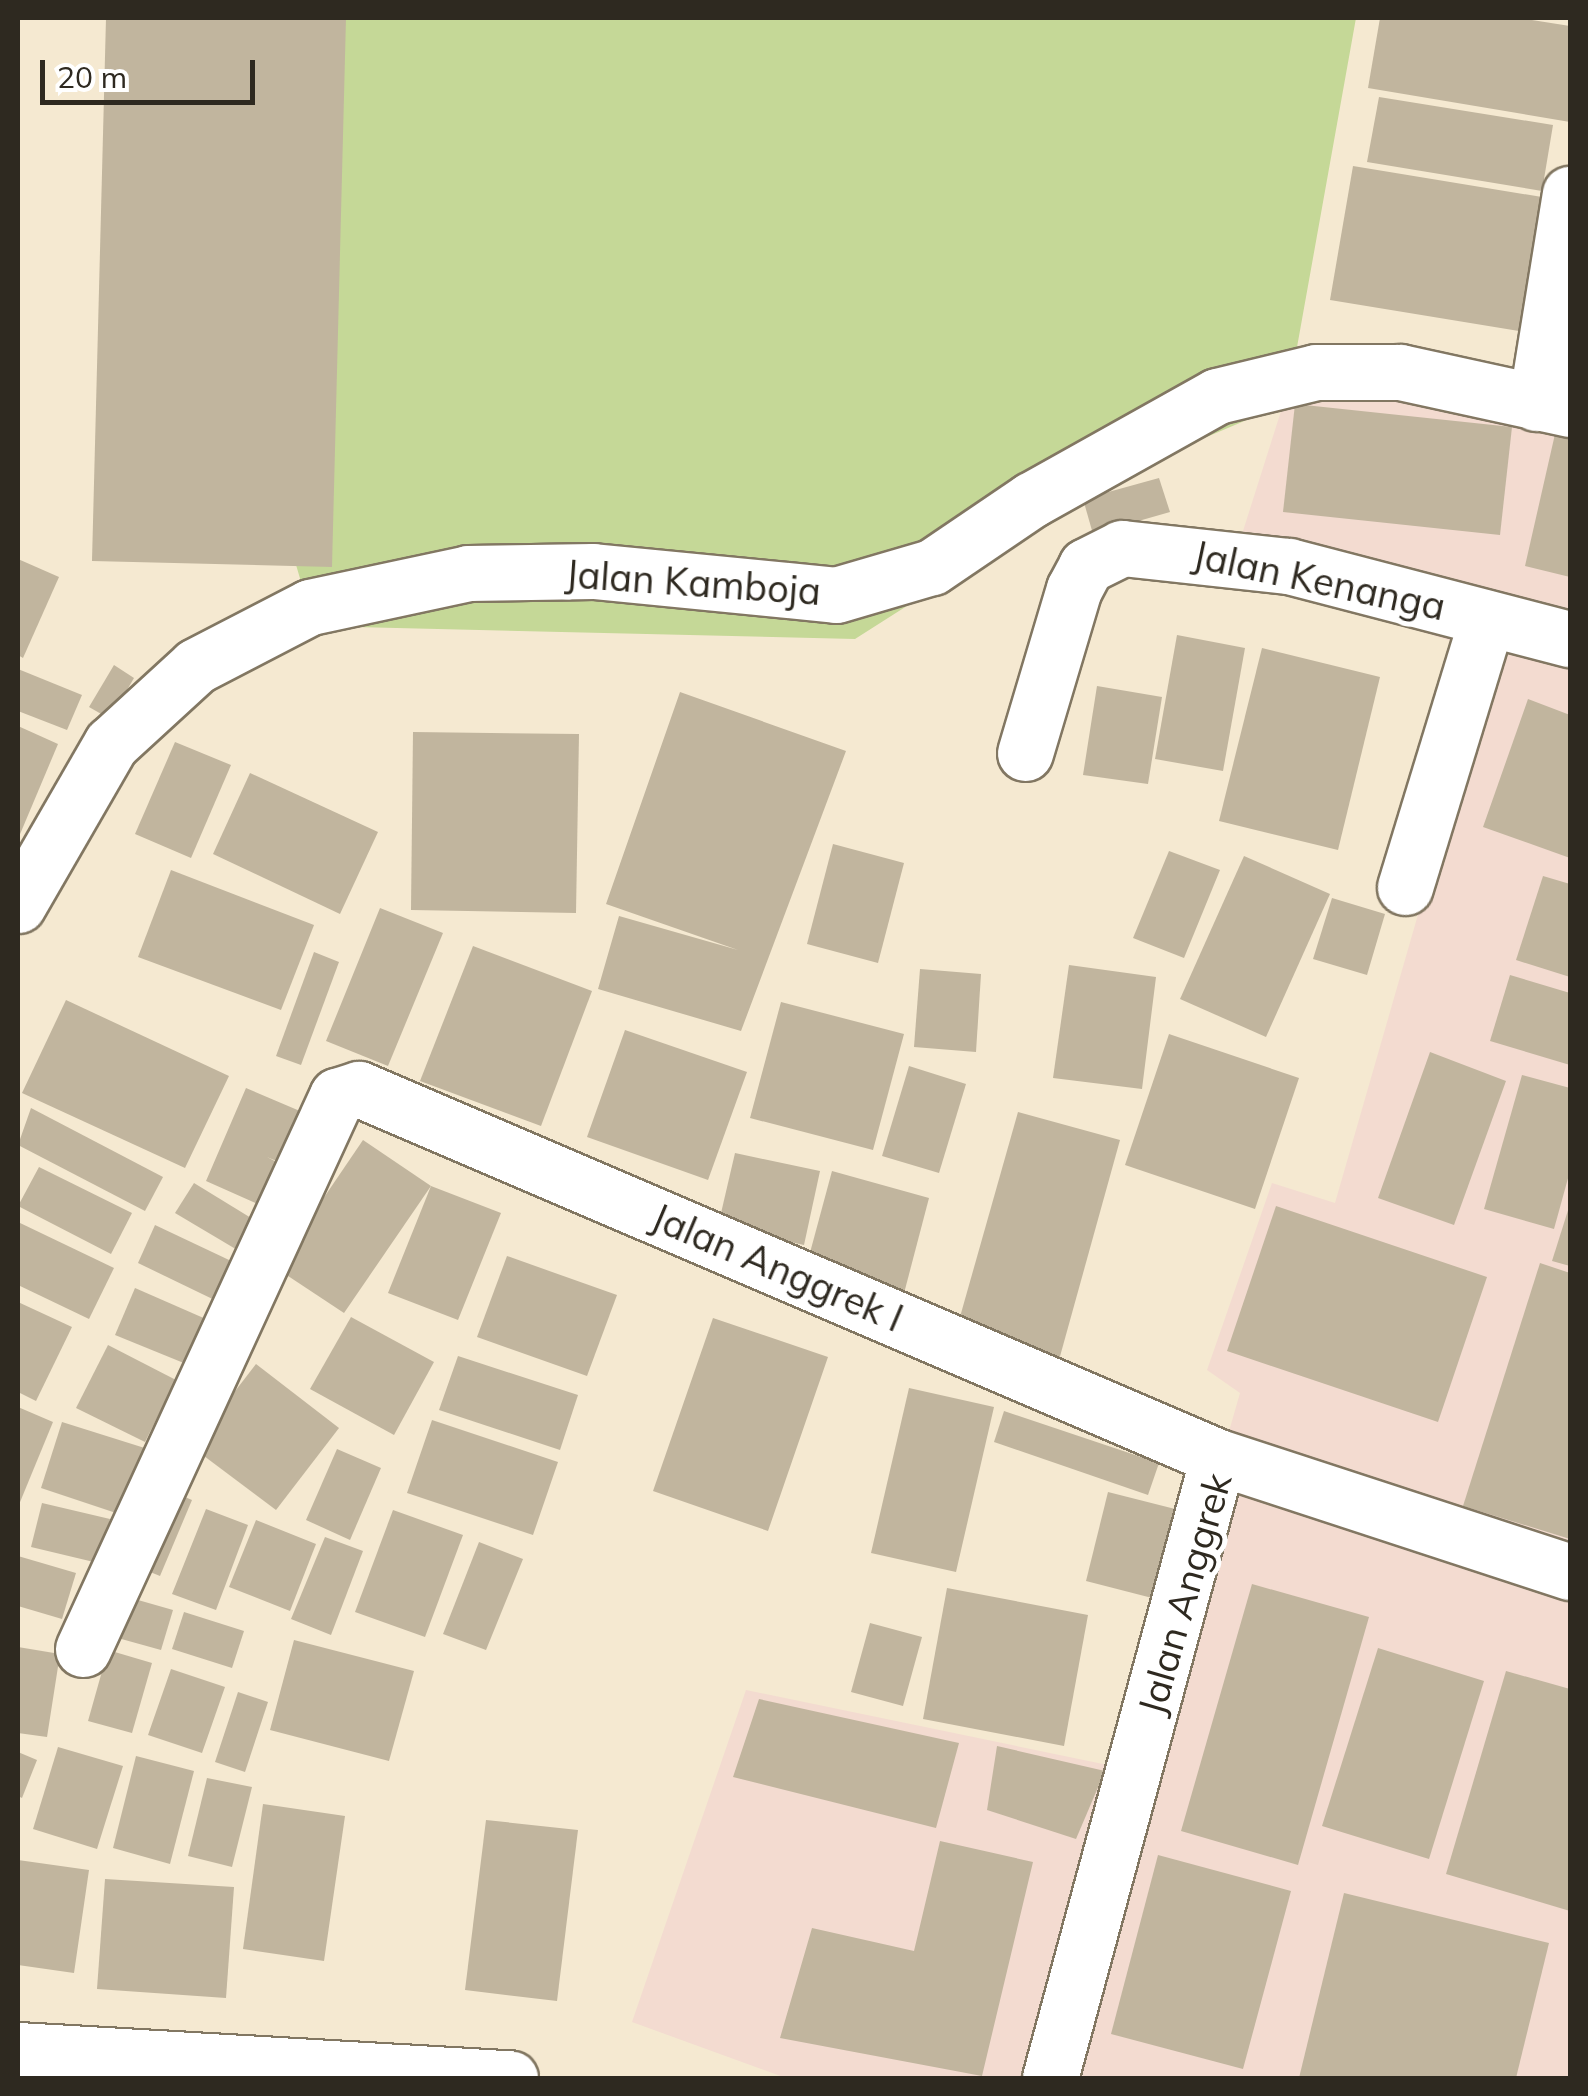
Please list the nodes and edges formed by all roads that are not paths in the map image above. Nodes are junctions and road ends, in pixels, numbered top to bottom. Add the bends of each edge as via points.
1 (1570, 194) edge
2 (1553, 406) edge
3 (1487, 618) junction
4 (1570, 639) edge
5 (1025, 753) dead end
6 (1405, 886) dead end
7 (18, 905) edge
8 (1218, 1457) junction
9 (1570, 1572) edge
10 (83, 1649) dead end
11 (18, 2050) edge
12 (510, 2078) edge
13 (1050, 2078) edge

1 - 2 street
2 - 7 street, Jalan Kamboja via 1400,372 1316,372 1217,396 1031,500 932,567 836,595 593,571 486,573 310,606 196,666 111,744
3 - 4 street, Jalan Kenanga
3 - 5 street, Jalan Kenanga via 1290,566 1172,549 1102,553 1074,589
3 - 6 street
8 - 9 street, Jalan Anggrek
8 - 10 street, Jalan Anggrek I via 359,1089 337,1096
8 - 13 street, Jalan Anggrek
11 - 12 street

